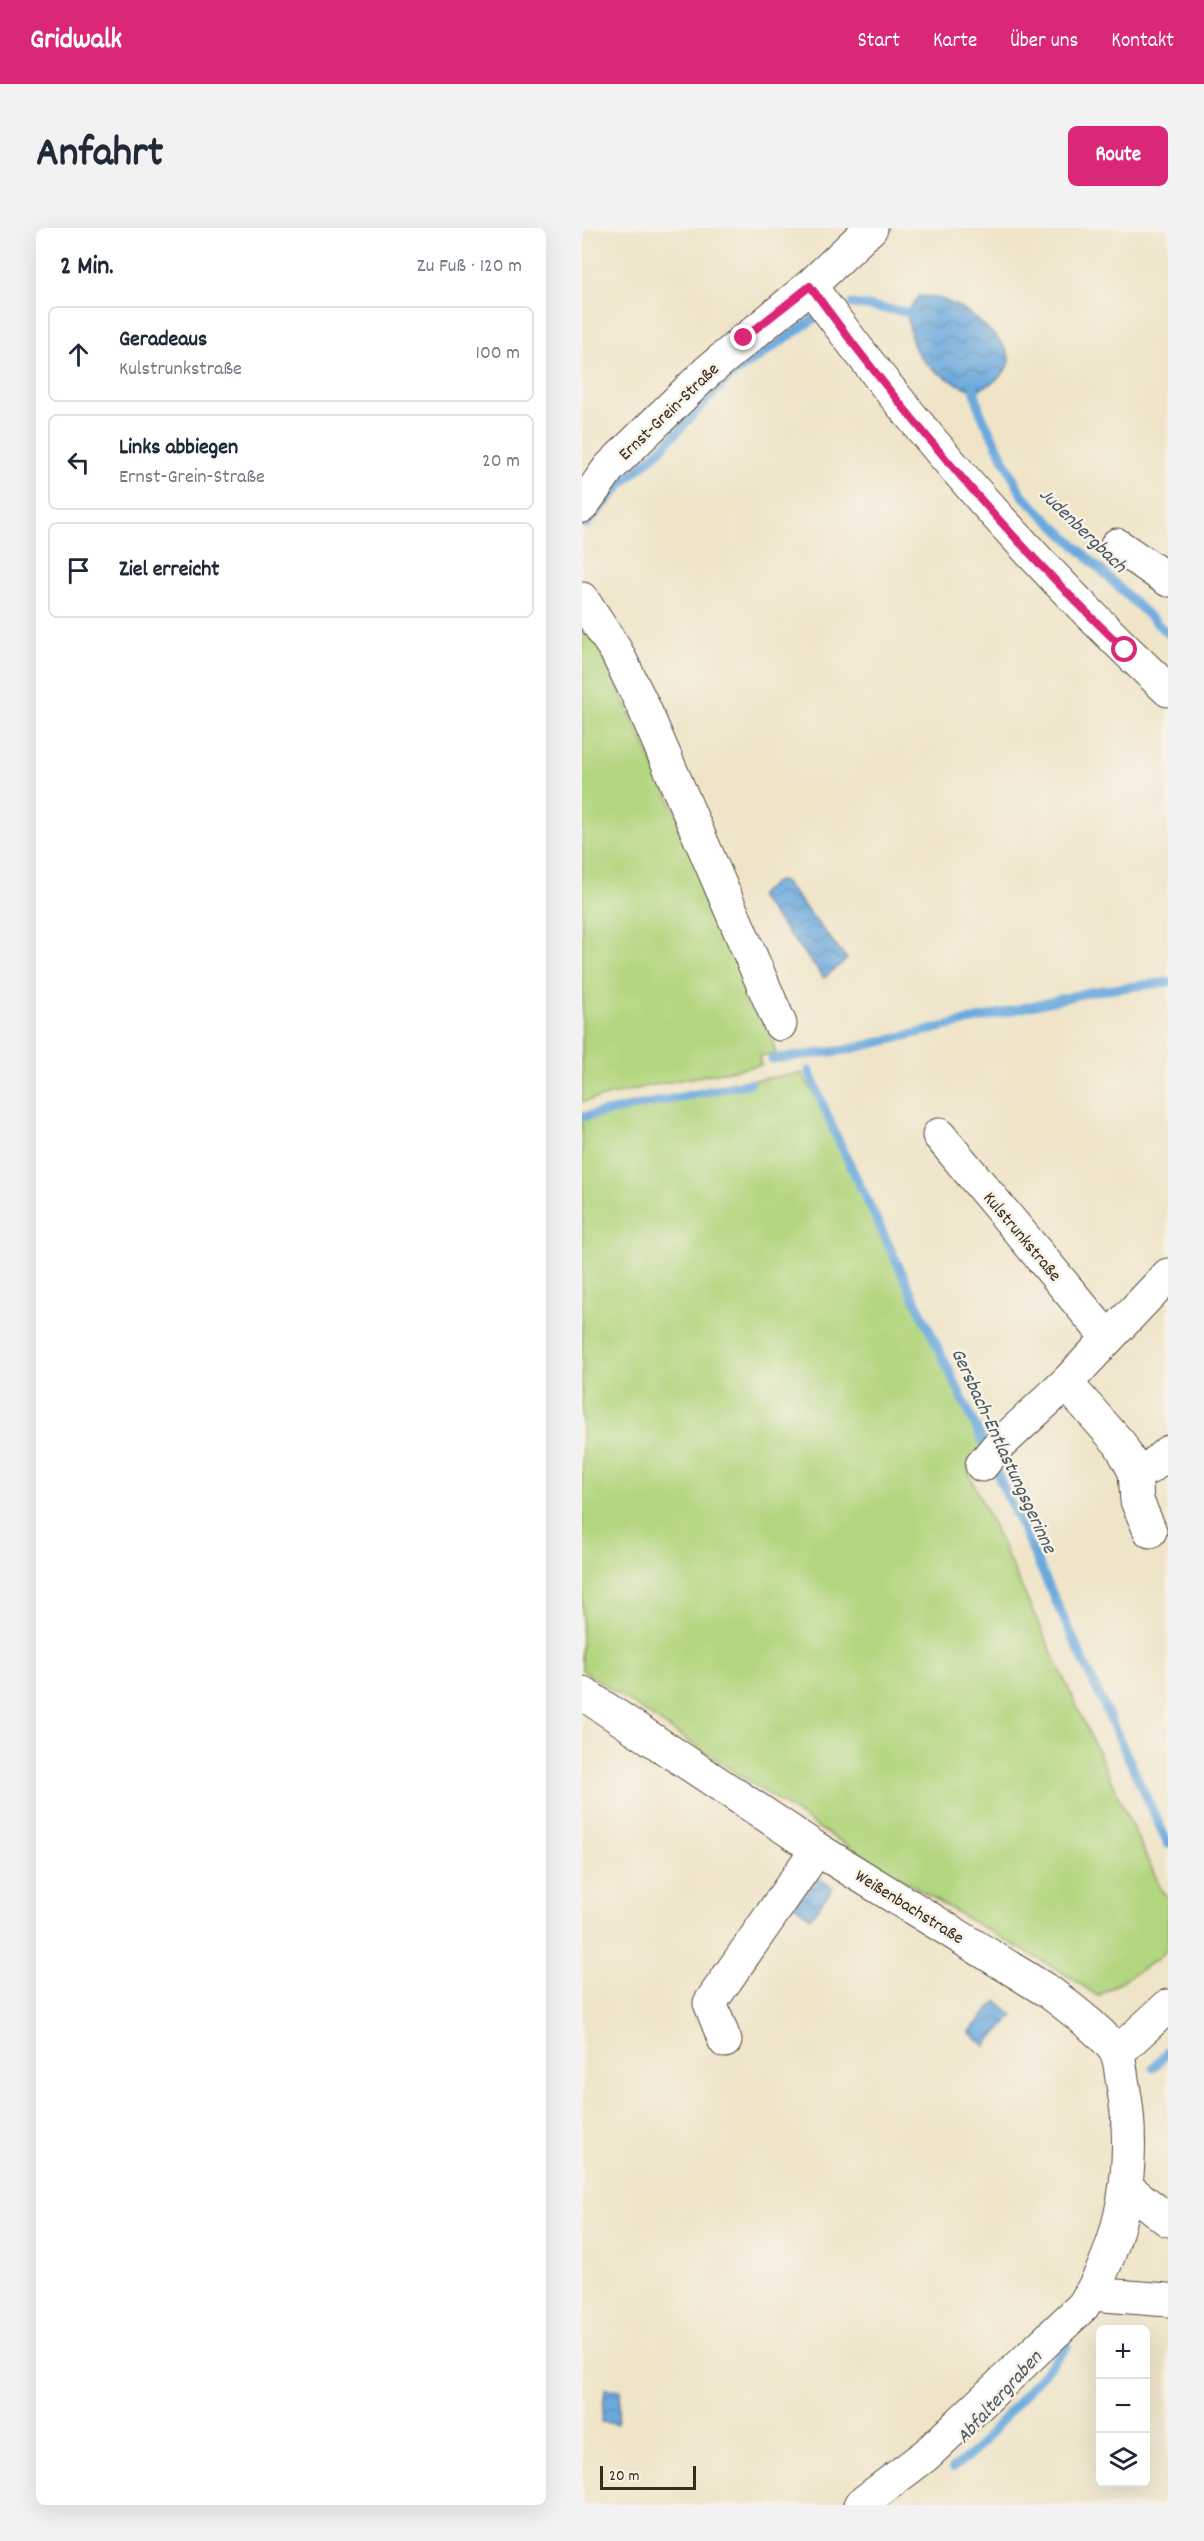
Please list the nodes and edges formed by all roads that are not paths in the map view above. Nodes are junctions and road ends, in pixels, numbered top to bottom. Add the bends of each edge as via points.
1 (871, 228) edge
2 (810, 286) junction
3 (582, 506) edge
4 (1117, 545) dead end
5 (1168, 580) edge
6 (582, 599) edge
7 (1168, 690) edge
8 (780, 1024) dead end
9 (939, 1135) dead end
10 (1168, 1275) edge
11 (1107, 1337) junction
12 (1066, 1383) junction
13 (1168, 1452) edge
14 (989, 1457) dead end
15 (1135, 1472) junction
16 (1150, 1531) dead end
17 (582, 1693) edge
18 (817, 1849) junction
19 (1168, 2006) edge
20 (725, 2041) dead end
21 (1117, 2053) junction
22 (1127, 2188) junction
23 (1168, 2220) edge
24 (1091, 2294) junction
25 (1168, 2300) edge
26 (860, 2505) edge

1 - 2 street, Ernst-Grein-Straße
2 - 3 street, Ernst-Grein-Straße via 706,372 609,468
2 - 7 street via 873,372 996,517 1088,614
4 - 5 street
6 - 8 street via 616,651 644,708
9 - 11 street, Kulstrunkstraße
10 - 11 street
11 - 12 street
12 - 14 street
12 - 15 street via 1120,1444
13 - 15 street via 1151,1467
15 - 16 street via 1137,1501
17 - 18 street, Weißenbachstraße
18 - 20 street via 710,2003
18 - 21 street, Weißenbachstraße via 1049,1992 1084,2018
19 - 21 street
21 - 22 street via 1127,2107
22 - 23 street
22 - 24 street via 1113,2242
24 - 25 street
24 - 26 street via 926,2456

